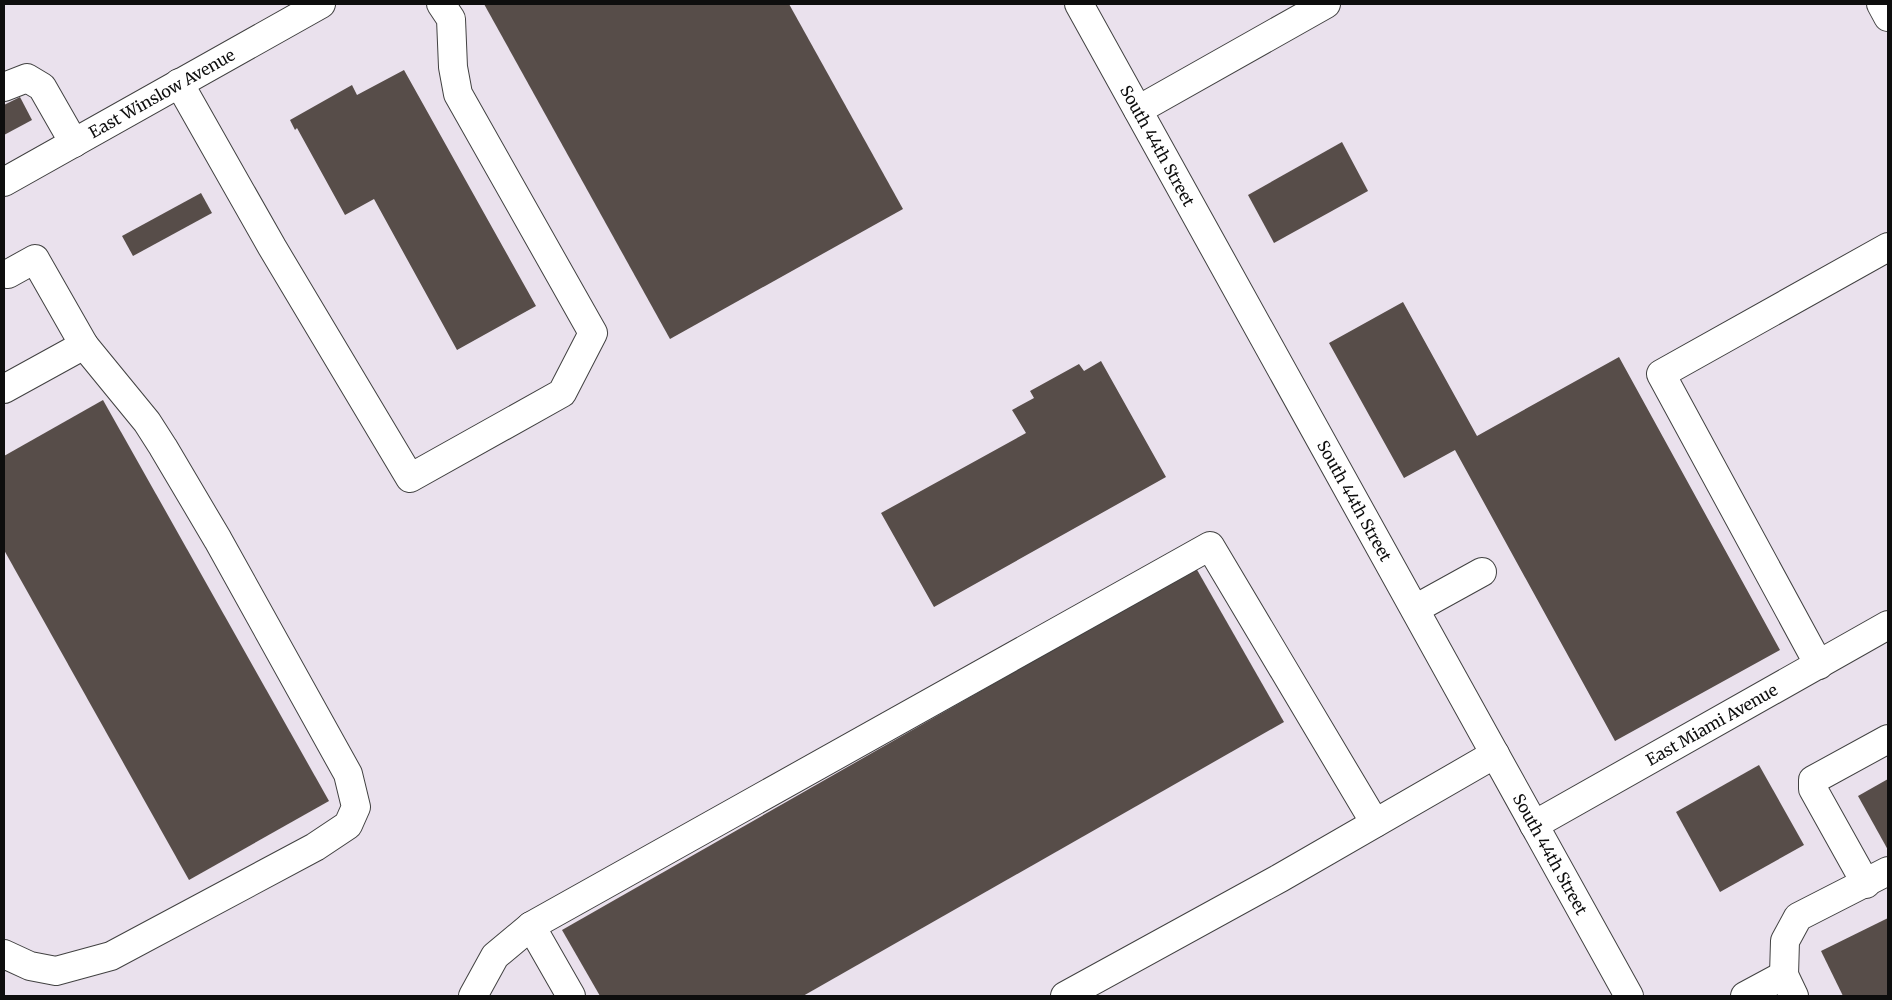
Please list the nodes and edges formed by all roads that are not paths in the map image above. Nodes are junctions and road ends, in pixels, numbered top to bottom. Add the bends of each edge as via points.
1 (321, 4) edge
2 (442, 4) edge
3 (1079, 4) edge
4 (1326, 4) edge
5 (1881, 4) edge
6 (1888, 17) edge
7 (179, 83) junction
8 (4, 87) edge
9 (1138, 110) junction
10 (74, 143) junction
11 (4, 182) edge
12 (1888, 247) edge
13 (5, 272) edge
14 (84, 345) junction
15 (4, 389) edge
16 (1482, 572) dead end
17 (1415, 609) junction
18 (1888, 625) edge
19 (1819, 664) junction
20 (1888, 739) edge
21 (1495, 754) junction
22 (1375, 823) junction
23 (1534, 825) junction
24 (1877, 878) edge
25 (532, 926) junction
26 (4, 954) edge
27 (1789, 986) edge
28 (472, 996) edge
29 (571, 996) edge
30 (1065, 996) edge
31 (1629, 996) edge
32 (1745, 996) edge

1 - 7 street, East Winslow Avenue
2 - 7 street via 451,19 458,94 593,333 562,393 410,478 272,247
3 - 9 street, South 44th Street
4 - 9 street
5 - 6 street
7 - 10 street, East Winslow Avenue
8 - 10 street via 27,78 42,87
9 - 17 street, South 44th Street
10 - 11 street, East Winslow Avenue
12 - 19 street via 1661,374
13 - 14 street via 35,259
14 - 15 street
14 - 26 street via 147,422 223,548 348,774 356,807 348,825 315,847 111,956 56,971 30,966
16 - 17 street
17 - 21 street, South 44th Street
18 - 19 street, East Miami Avenue
19 - 23 street, East Miami Avenue
20 - 24 street via 1813,780 1812,789
21 - 22 street
21 - 23 street, South 44th Street
22 - 25 street via 1210,546
22 - 30 street
23 - 31 street, South 44th Street
24 - 27 street via 1798,917 1785,941
25 - 28 street via 494,956
25 - 29 street
27 - 32 street

